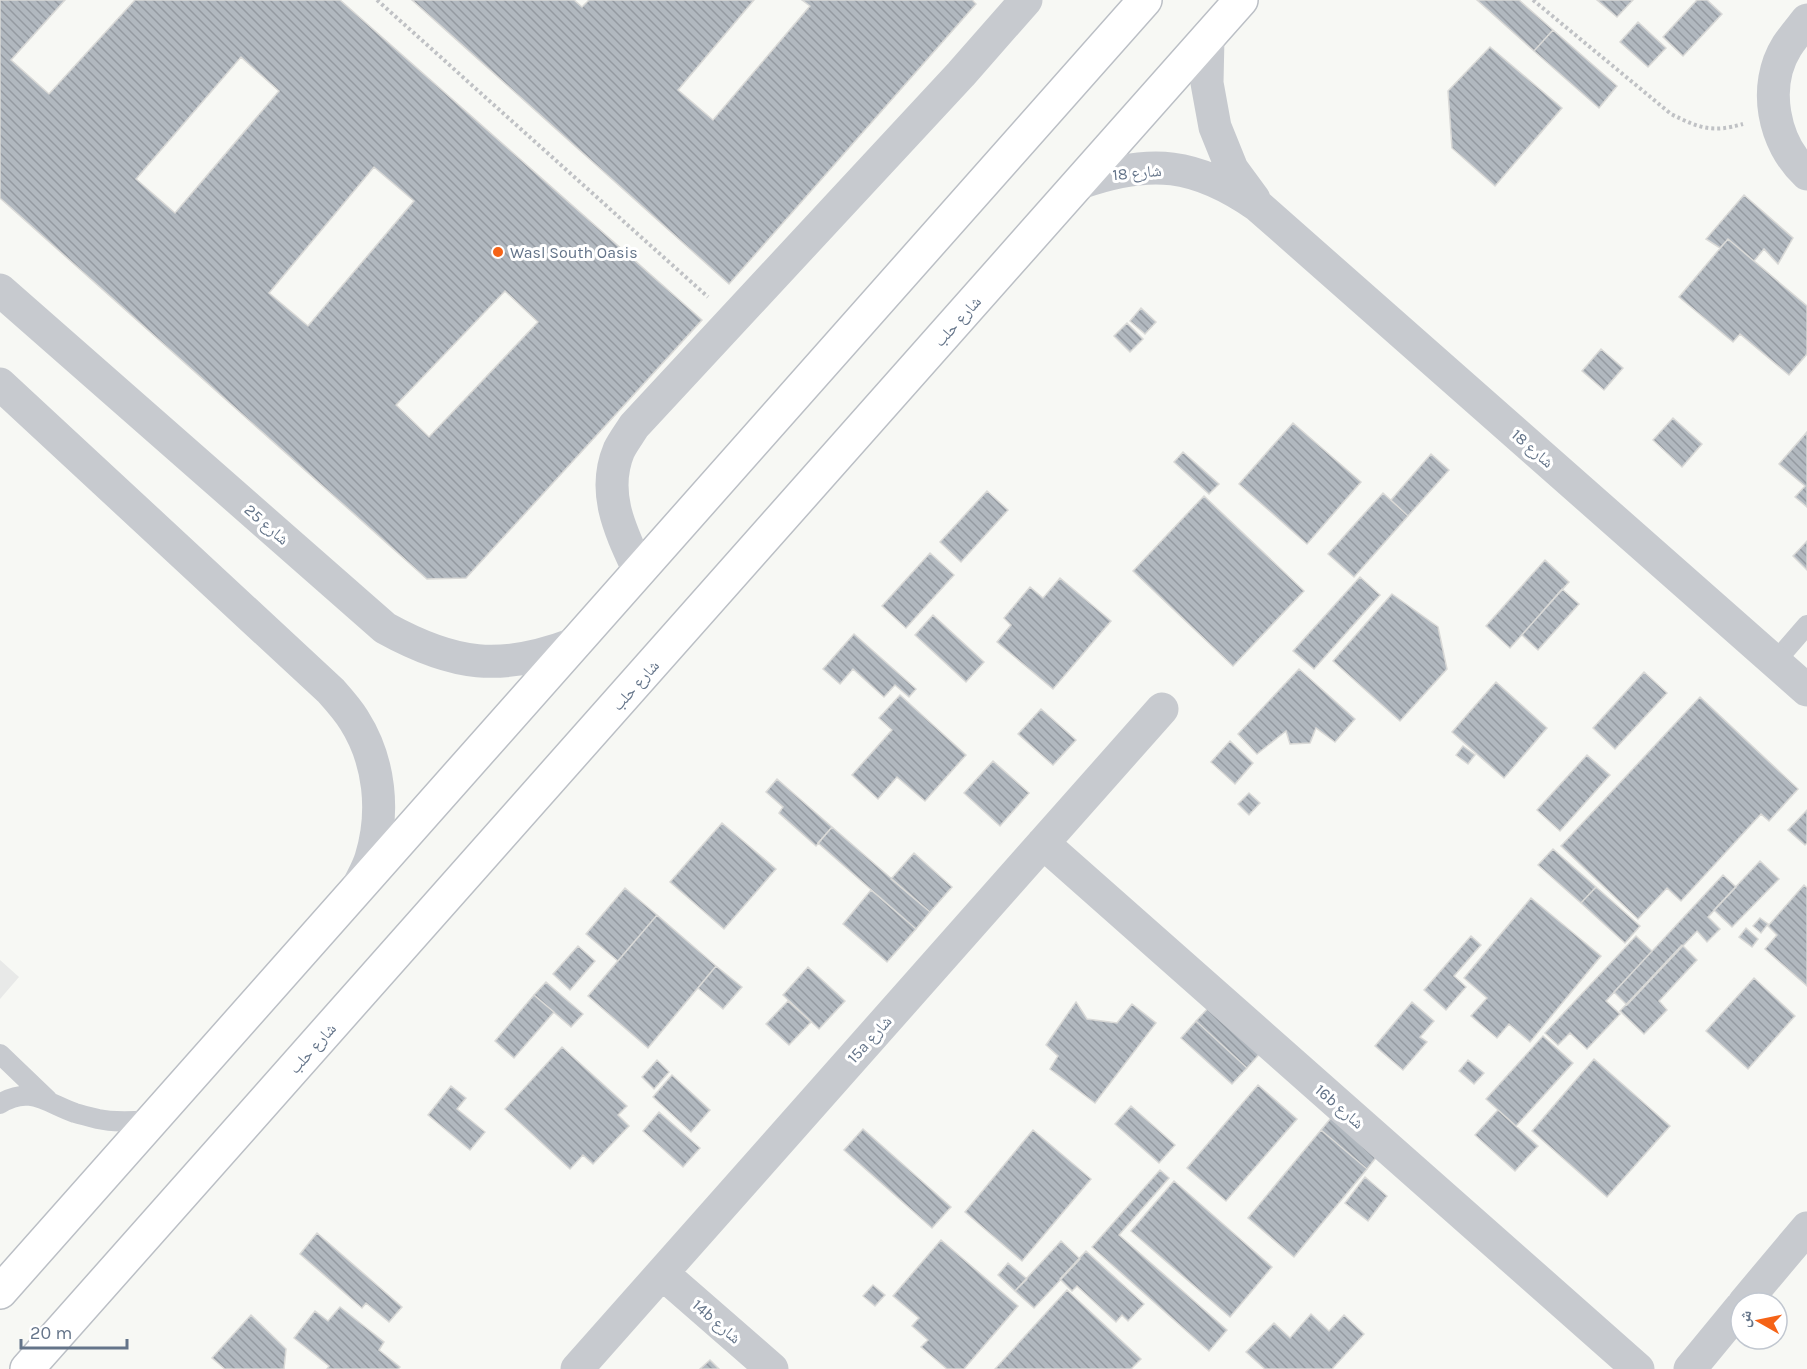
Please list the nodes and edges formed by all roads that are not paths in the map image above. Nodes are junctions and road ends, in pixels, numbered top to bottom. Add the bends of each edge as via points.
1 (1026, 0) edge
2 (1145, 0) edge
3 (1241, 0) edge
4 (1807, 20) edge
5 (1208, 37) junction
6 (1807, 174) edge
7 (1080, 183) junction
8 (1258, 206) junction
9 (0, 290) edge
10 (0, 384) edge
11 (639, 571) junction
12 (1807, 625) edge
13 (574, 644) junction
14 (1775, 662) junction
15 (1807, 690) edge
16 (1161, 709) dead end
17 (1043, 843) junction
18 (355, 892) junction
19 (0, 1054) edge
20 (50, 1102) junction
21 (0, 1104) edge
22 (154, 1120) junction
23 (1807, 1228) edge
24 (663, 1273) junction
25 (1754, 1291) edge
26 (0, 1292) edge
27 (1729, 1322) edge
28 (27, 1369) edge
29 (578, 1369) edge
30 (772, 1369) edge
31 (1638, 1369) edge
32 (1690, 1369) edge

1 - 11 street via 634,426 619,449 611,476 612,503
2 - 11 street
3 - 5 street, شارع حلب
4 - 6 street via 1786,48 1774,80 1779,134 1787,151
5 - 7 street, شارع حلب
5 - 8 street, شارع 18 via 1207,83 1215,128 1232,169
7 - 8 street, شارع 18 via 1110,172 1173,169 1232,188
7 - 28 street, شارع حلب
8 - 14 street, شارع 18
9 - 13 street, شارع 25 via 385,628 414,644 477,661 511,662 543,656
10 - 18 street via 331,691 354,719 370,752 378,788 379,824 371,859
11 - 13 street
12 - 14 lane
13 - 18 street
14 - 15 street, شارع 18
16 - 17 street, 15a شارع
17 - 24 street, 15a شارع
17 - 31 street, 16b شارع
18 - 22 street
19 - 20 lane
20 - 21 lane via 23,1095
20 - 22 lane via 100,1119
22 - 26 street
23 - 25 street
24 - 29 street, 15a شارع
24 - 30 street, 14b شارع
27 - 32 street

